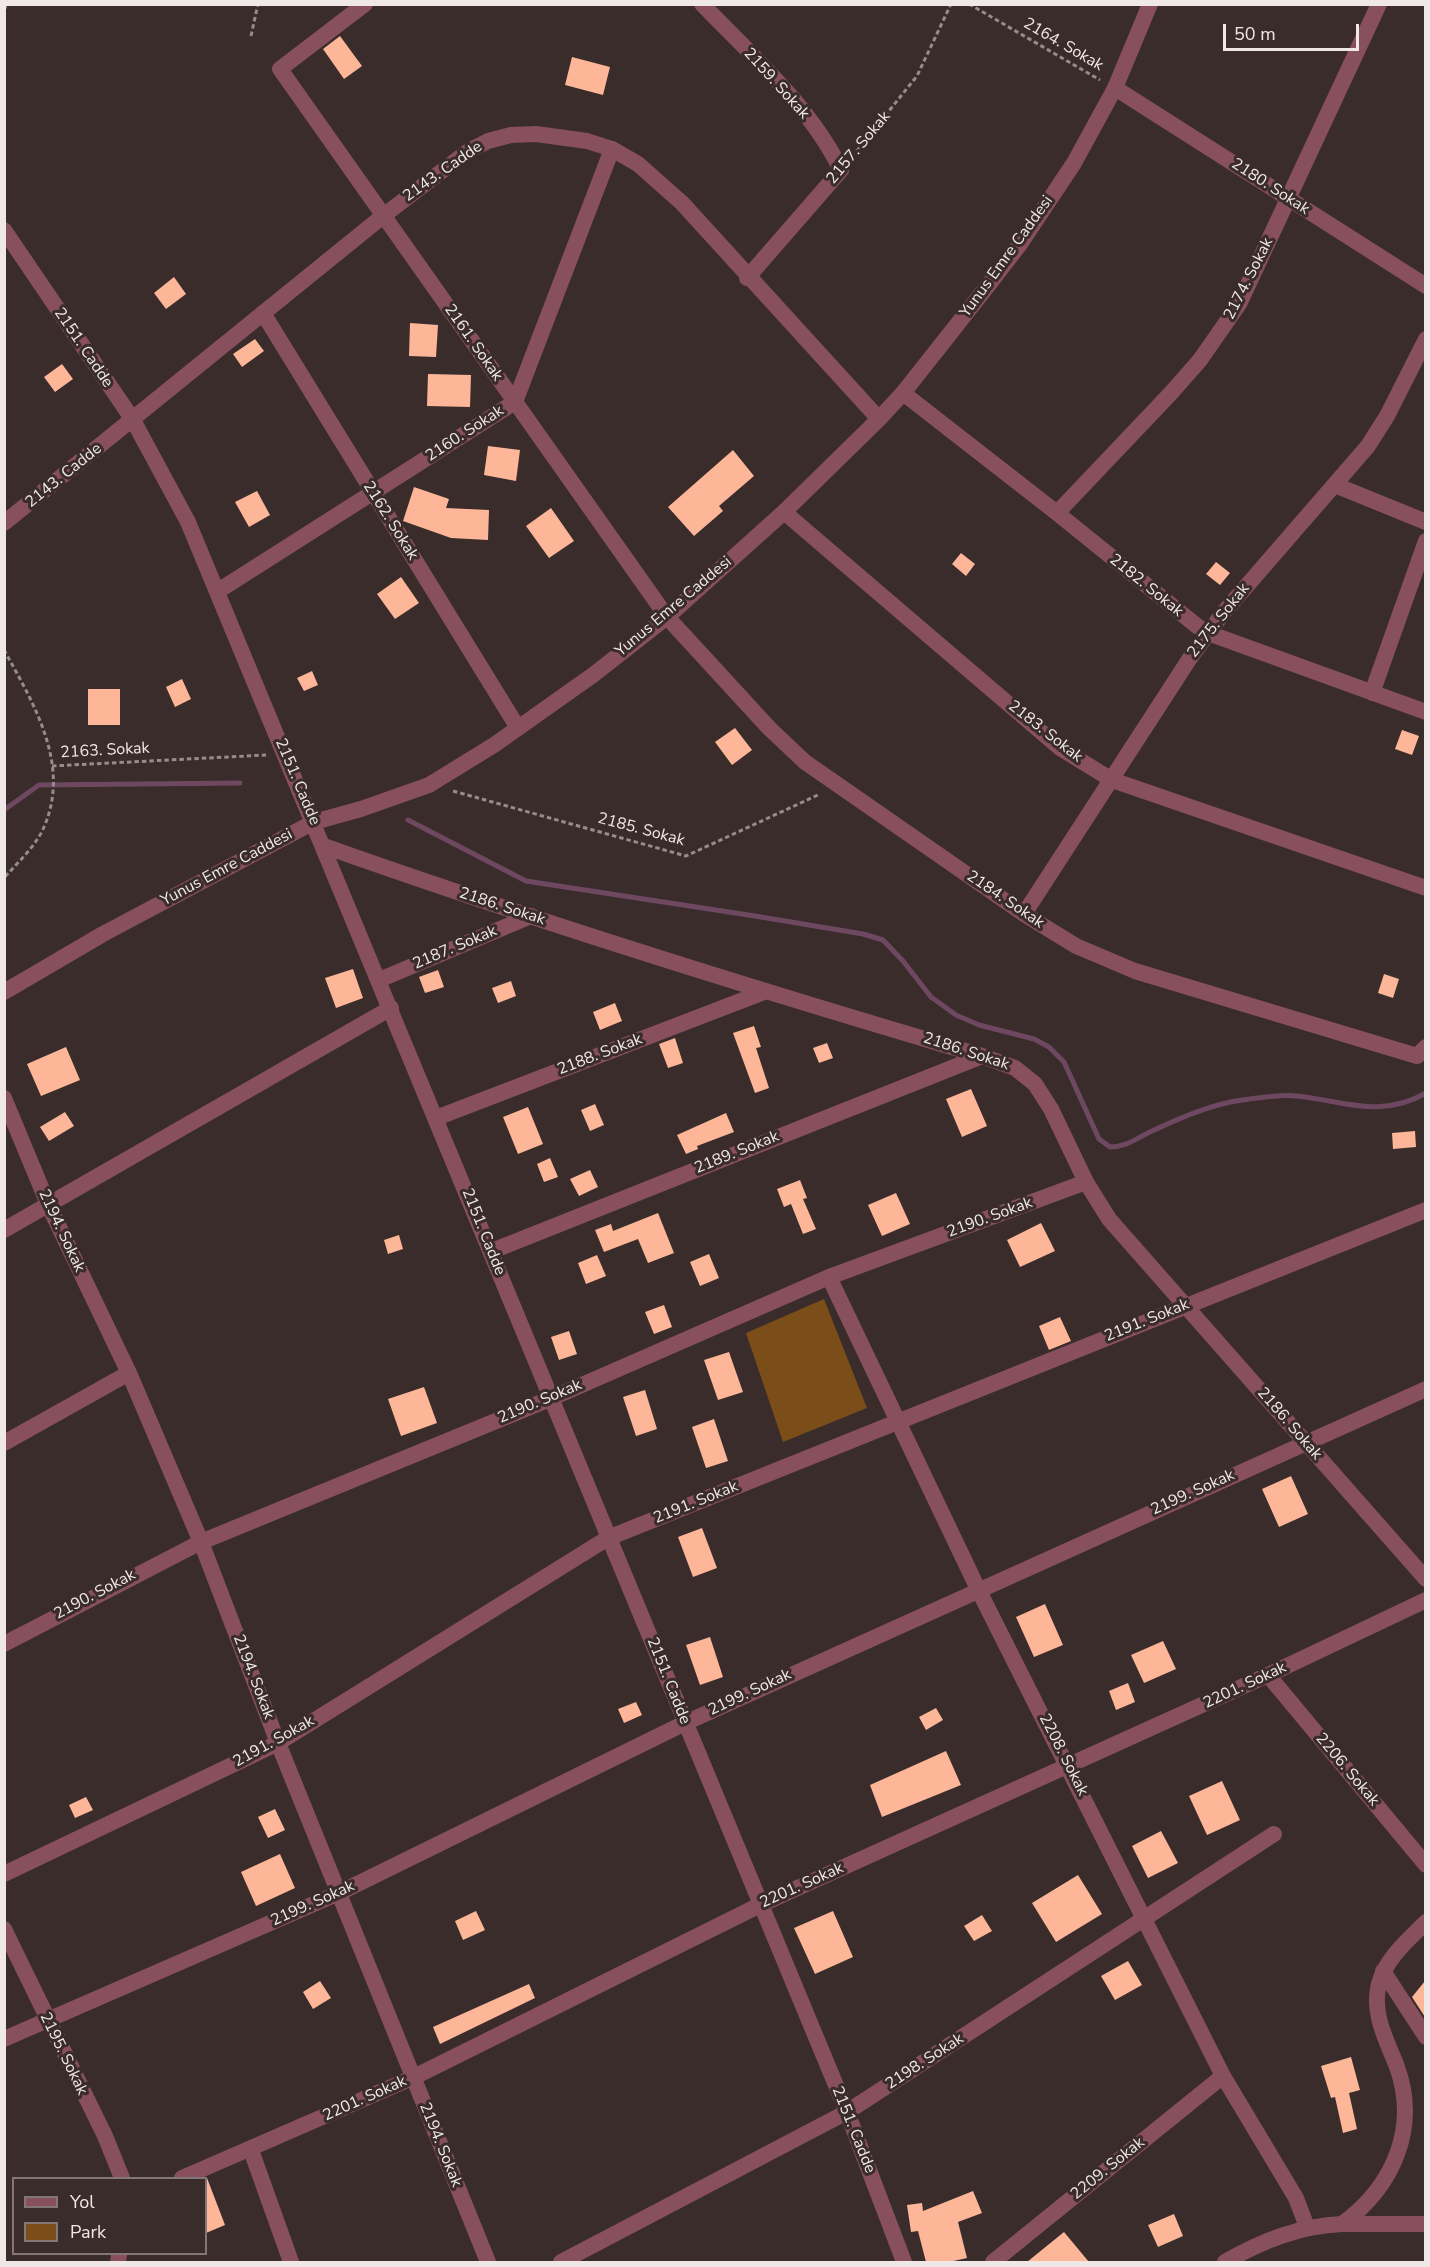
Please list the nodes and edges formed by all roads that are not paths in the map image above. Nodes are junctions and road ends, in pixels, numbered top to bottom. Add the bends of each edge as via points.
1 (365, 4) edge
2 (702, 4) edge
3 (1150, 4) edge
4 (1379, 4) edge
5 (1114, 88) junction
6 (612, 149) junction
7 (841, 170) joint
8 (1289, 198) junction
9 (383, 216) junction
10 (4, 230) edge
11 (747, 278) junction
12 (1425, 286) edge
13 (263, 313) junction
14 (1425, 339) edge
15 (903, 393) junction
16 (515, 402) junction
17 (879, 419) junction
18 (133, 420) junction
19 (1335, 486) junction
20 (372, 494) junction
21 (784, 512) junction
22 (1057, 513) junction
23 (1425, 522) edge
24 (4, 523) edge
25 (1425, 541) edge
26 (218, 591) junction
27 (667, 617) junction
28 (1208, 633) junction
29 (1372, 693) junction
30 (1425, 712) edge
31 (518, 728) junction
32 (1112, 780) junction
33 (314, 822) junction
34 (324, 846) junction
35 (1425, 888) edge
36 (1024, 914) junction
37 (531, 916) junction
38 (379, 980) junction
39 (4, 992) edge
40 (764, 992) junction
41 (391, 1008) junction
42 (1421, 1052) edge
43 (982, 1056) junction
44 (4, 1098) edge
45 (436, 1118) junction
46 (1086, 1182) junction
47 (48, 1204) junction
48 (1425, 1210) edge
49 (4, 1230) edge
50 (492, 1251) junction
51 (829, 1277) junction
52 (1185, 1305) junction
53 (129, 1373) junction
54 (1425, 1389) edge
55 (552, 1398) junction
56 (899, 1422) junction
57 (4, 1443) edge
58 (1306, 1443) junction
59 (608, 1538) junction
60 (201, 1542) junction
61 (1425, 1579) edge
62 (978, 1589) junction
63 (1425, 1600) edge
64 (4, 1644) edge
65 (1268, 1675) junction
66 (685, 1723) junction
67 (278, 1743) junction
68 (1069, 1766) junction
69 (1274, 1834) dead end
70 (1425, 1865) edge
71 (4, 1874) edge
72 (339, 1893) junction
73 (760, 1905) junction
74 (1145, 1919) junction
75 (1425, 1922) edge
76 (4, 1929) edge
77 (1383, 1971) junction
78 (47, 2022) junction
79 (1425, 2037) edge
80 (4, 2040) edge
81 (1223, 2076) junction
82 (412, 2078) junction
83 (847, 2112) junction
84 (251, 2150) junction
85 (122, 2177) edge
86 (184, 2177) edge
87 (1342, 2224) junction
88 (1425, 2224) edge
89 (1307, 2227) junction
90 (291, 2262) edge
91 (488, 2262) edge
92 (561, 2262) edge
93 (904, 2262) edge
94 (993, 2262) edge
95 (1225, 2262) edge

1 - 9 street, 2161. Sokak via 280,69
2 - 7 street, 2159. Sokak via 809,120
3 - 5 street, Yunus Emre Caddesi
4 - 8 street, 2174. Sokak
5 - 8 street, 2180. Sokak
5 - 15 street, Yunus Emre Caddesi via 1074,163 1020,244
6 - 9 street, 2143. Cadde via 587,141 536,134 488,141 467,152
6 - 11 street, 2143. Cadde via 661,182
6 - 16 street, 2160. Sokak
7 - 11 street, 2157. Sokak
8 - 12 street, 2180. Sokak
8 - 22 street, 2174. Sokak via 1239,304 1220,332 1170,393
9 - 13 street, 2143. Cadde
9 - 16 street, 2161. Sokak
10 - 18 street, 2151. Cadde
11 - 17 street, 2143. Cadde
13 - 18 street, 2143. Cadde
13 - 20 street, 2162. Sokak
14 - 19 street, 2175. Sokak via 1387,416
15 - 17 street, Yunus Emre Caddesi
15 - 22 street, 2182. Sokak
16 - 20 street, 2160. Sokak
16 - 27 street, 2161. Sokak
17 - 21 street, Yunus Emre Caddesi
18 - 24 street, 2143. Cadde
18 - 26 street, 2151. Cadde via 188,522
19 - 23 street
19 - 28 street, 2175. Sokak
20 - 26 street, 2160. Sokak
20 - 31 street, 2162. Sokak
21 - 27 street, Yunus Emre Caddesi
21 - 32 street, 2183. Sokak via 1060,748
22 - 28 street, 2182. Sokak via 1174,610
25 - 29 street
26 - 33 street, 2151. Cadde
27 - 31 street, Yunus Emre Caddesi
27 - 36 street, 2184. Sokak via 805,762
28 - 29 street, 2182. Sokak
28 - 32 street, 2175. Sokak
29 - 30 street, 2182. Sokak
31 - 33 street, Yunus Emre Caddesi via 429,784 361,810
32 - 35 street, 2183. Sokak
32 - 36 street, 2175. Sokak
33 - 34 street, 2151. Cadde
33 - 39 street, Yunus Emre Caddesi via 103,934
34 - 37 street, 2186. Sokak
34 - 38 street, 2151. Cadde
36 - 42 street, 2184. Sokak via 1076,946 1135,971
37 - 38 street, 2187. Sokak
37 - 40 street, 2186. Sokak
38 - 41 street, 2151. Cadde
40 - 43 street, 2186. Sokak
40 - 45 street, 2188. Sokak
41 - 45 street, 2151. Cadde
41 - 47 street
43 - 46 street, 2186. Sokak via 1015,1068 1035,1084
43 - 50 street, 2189. Sokak
44 - 47 street, 2194. Sokak
45 - 50 street, 2151. Cadde
46 - 51 street, 2190. Sokak
46 - 52 street, 2186. Sokak via 1109,1219
47 - 49 street
47 - 53 street, 2194. Sokak
48 - 52 street, 2191. Sokak
50 - 55 street, 2151. Cadde
51 - 55 street, 2190. Sokak
51 - 56 street, 2208. Sokak
52 - 56 street, 2191. Sokak
52 - 58 street, 2186. Sokak
53 - 57 street
53 - 60 street, 2194. Sokak
54 - 58 street, 2199. Sokak
55 - 59 street, 2151. Cadde
55 - 60 street, 2190. Sokak
56 - 59 street, 2191. Sokak
56 - 62 street, 2208. Sokak
58 - 61 street, 2186. Sokak
58 - 62 street, 2199. Sokak
59 - 66 street, 2151. Cadde
59 - 67 street, 2191. Sokak
60 - 64 street, 2190. Sokak
60 - 67 street, 2194. Sokak
62 - 66 street, 2199. Sokak
62 - 68 street, 2208. Sokak
63 - 65 street, 2201. Sokak
65 - 68 street, 2201. Sokak
65 - 70 street, 2206. Sokak
66 - 72 street, 2199. Sokak
66 - 73 street, 2151. Cadde
67 - 71 street, 2191. Sokak
67 - 72 street, 2194. Sokak
68 - 73 street, 2201. Sokak
68 - 74 street, 2208. Sokak
69 - 74 street, 2198. Sokak
72 - 78 street, 2199. Sokak
72 - 82 street, 2194. Sokak
73 - 82 street, 2201. Sokak
73 - 83 street, 2151. Cadde
74 - 81 street, 2208. Sokak
74 - 83 street, 2198. Sokak
75 - 77 street
76 - 78 street, 2195. Sokak
77 - 79 street
77 - 87 street via 1377,2010 1404,2095 1403,2135 1381,2186
78 - 80 street, 2199. Sokak
78 - 85 street, 2195. Sokak
81 - 89 street, 2208. Sokak via 1291,2189
81 - 94 street, 2209. Sokak
82 - 84 street, 2201. Sokak
82 - 91 street, 2194. Sokak
83 - 92 street, 2198. Sokak
83 - 93 street, 2151. Cadde
84 - 86 street, 2201. Sokak
84 - 90 street
87 - 88 street
87 - 89 street
89 - 95 street via 1285,2233

